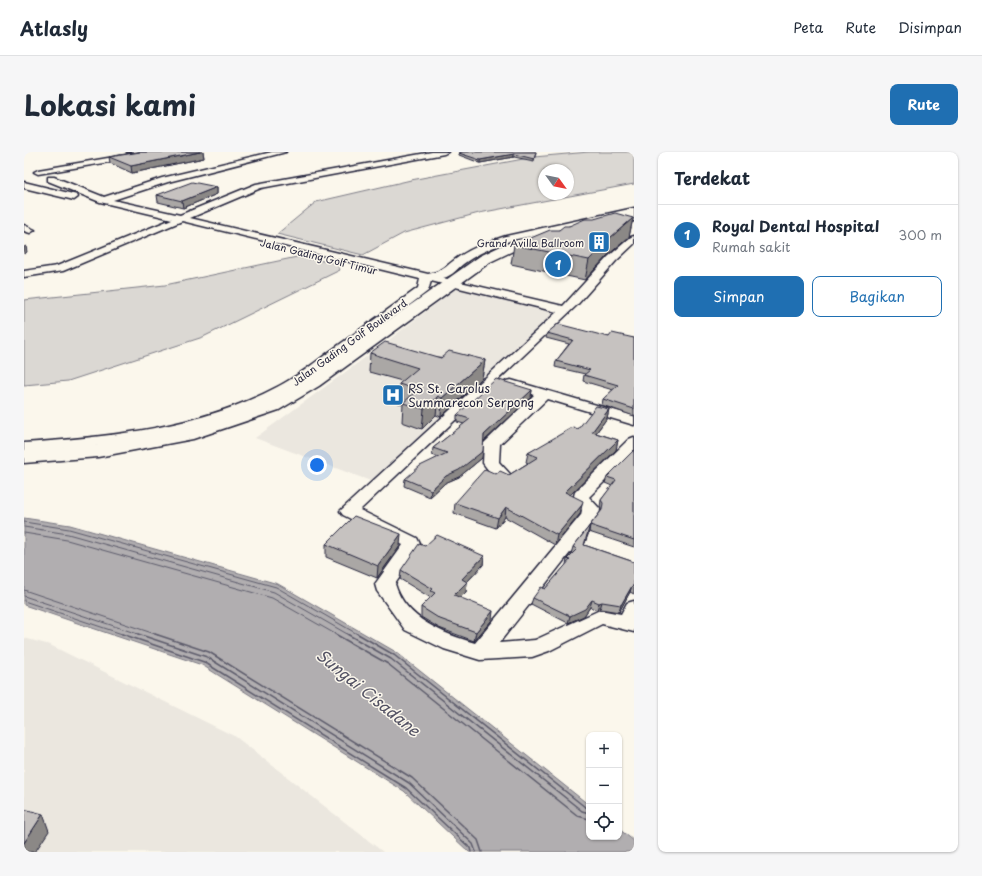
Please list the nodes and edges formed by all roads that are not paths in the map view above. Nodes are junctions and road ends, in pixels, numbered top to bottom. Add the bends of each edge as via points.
1 (157, 152) edge
2 (282, 152) edge
3 (441, 152) edge
4 (67, 168) junction
5 (51, 177) junction
6 (24, 185) edge
7 (101, 201) junction
8 (634, 211) edge
9 (634, 217) edge
10 (179, 220) junction
11 (634, 238) edge
12 (629, 248) edge
13 (24, 274) edge
14 (427, 279) junction
15 (454, 285) junction
16 (565, 310) junction
17 (493, 379) junction
18 (544, 394) junction
19 (634, 420) edge
20 (634, 442) edge
21 (24, 448) edge
22 (24, 457) edge
23 (502, 474) edge
24 (631, 618) edge
25 (480, 652) junction

1 - 4 street, Jalan Gading Golf Timur
2 - 7 street via 165,180
3 - 10 street via 266,184
4 - 5 street, Jalan Gading Golf Timur
4 - 5 street, Jalan Gading Golf Timur via 34,172
5 - 6 street, Jalan Gading Golf Timur via 42,182
5 - 7 street, Jalan Gading Golf Timur
6 - 7 street, Jalan Gading Golf Timur
7 - 10 street, Jalan Gading Golf Timur
8 - 14 street via 509,238 491,244 463,259 445,274
9 - 15 main road, Jalan Gading Golf Boulevard via 566,230 508,248 485,259
10 - 13 street via 59,269
10 - 14 street, Jalan Gading Golf Timur
11 - 12 street
12 - 16 street
14 - 15 street, Jalan Gading Golf Timur
14 - 21 street, Jalan Gading Golf Boulevard via 424,289 306,376 273,395 232,411 133,436 76,445
15 - 16 street, Jalan Gading Golf Timur
15 - 22 main road, Jalan Gading Golf Boulevard via 312,382 272,406 193,433 98,451
16 - 17 street
17 - 18 street
17 - 25 street via 349,511 411,542 412,546 385,584 407,620 450,644
18 - 19 street
18 - 23 street via 492,443 490,463
20 - 25 street via 581,496 581,500 591,509 590,516
24 - 25 street via 600,617 532,649

